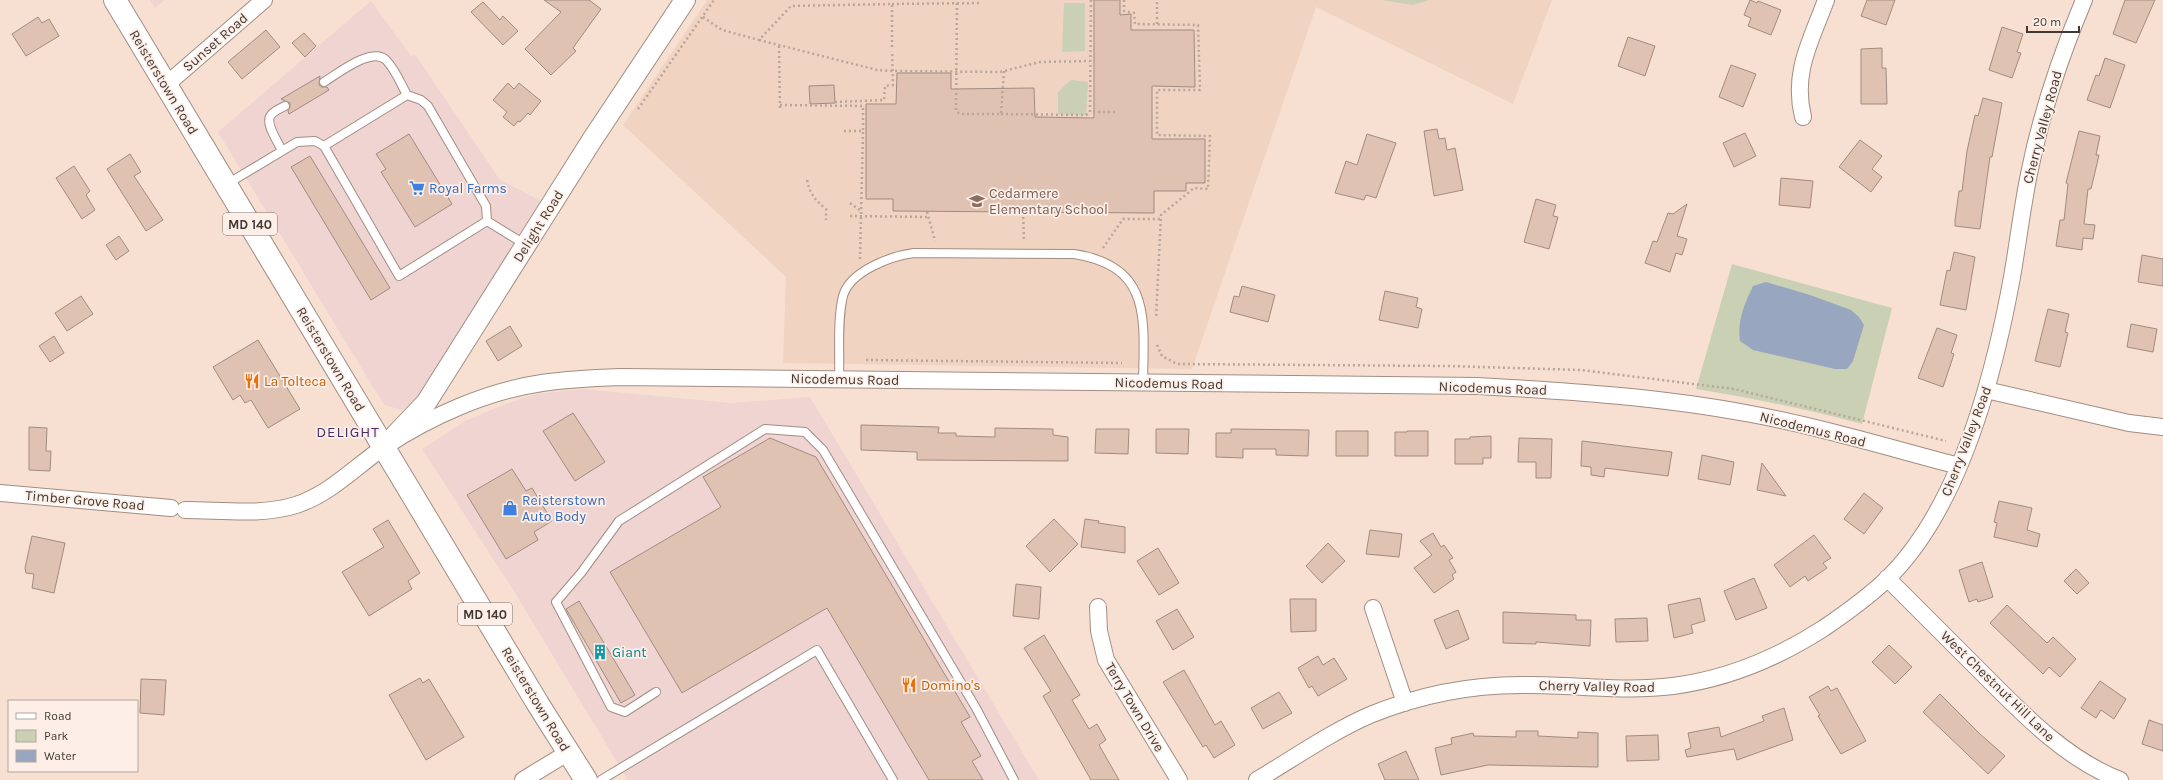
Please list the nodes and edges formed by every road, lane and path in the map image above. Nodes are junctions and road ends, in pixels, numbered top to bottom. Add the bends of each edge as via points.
1 (115, 0) edge
2 (264, 0) edge
3 (685, 0) edge
4 (714, 0) edge
5 (1091, 0) edge
6 (1124, 0) edge
7 (1157, 0) edge
8 (1826, 0) edge
9 (2084, 0) edge
10 (957, 3) junction
11 (981, 3) dead end
12 (892, 4) junction
13 (703, 17) junction
14 (1157, 24) junction
15 (759, 40) junction
16 (779, 46) junction
17 (1090, 61) junction
18 (893, 71) junction
19 (957, 71) junction
20 (1004, 71) junction
21 (324, 82) dead end
22 (166, 85) junction
23 (407, 95) junction
24 (835, 102) dead end
25 (285, 106) dead end
26 (638, 109) dead end
27 (1090, 112) junction
28 (1118, 112) dead end
29 (1001, 114) junction
30 (1803, 117) dead end
31 (844, 131) dead end
32 (862, 131) junction
33 (324, 146) junction
34 (282, 151) junction
35 (807, 180) dead end
36 (226, 185) junction
37 (850, 203) dead end
38 (862, 211) junction
39 (926, 212) dead end
40 (1023, 212) dead end
41 (850, 216) dead end
42 (861, 216) junction
43 (928, 217) junction
44 (1161, 219) junction
45 (826, 220) dead end
46 (487, 221) junction
47 (935, 241) dead end
48 (1024, 242) dead end
49 (526, 245) junction
50 (1103, 248) dead end
51 (860, 260) dead end
52 (1156, 322) dead end
53 (1156, 344) dead end
54 (866, 360) dead end
55 (1122, 363) dead end
56 (839, 379) junction
57 (1143, 383) junction
58 (1986, 390) junction
59 (2163, 427) edge
60 (1946, 440) dead end
61 (384, 447) junction
62 (1959, 466) junction
63 (0, 494) edge
64 (1887, 578) junction
65 (1098, 607) dead end
66 (1373, 608) dead end
67 (656, 692) dead end
68 (1405, 703) junction
69 (569, 752) junction
70 (523, 780) edge
71 (586, 780) edge
72 (601, 780) edge
73 (893, 780) edge
74 (1014, 780) edge
75 (1178, 780) edge
76 (1257, 780) edge
77 (2117, 780) edge

1 - 22 main road, Reisterstown Road / MD 140
2 - 22 street, Sunset Road
3 - 49 street, Delight Road
4 - 13 path
5 - 17 path
6 - 14 path via 1124,11 1134,13 1135,24
7 - 14 path
8 - 30 street via 1803,61 1799,80 1798,98
9 - 58 street, Cherry Valley Road via 2065,46 2044,110 2028,176 1999,341
10 - 11 path
10 - 12 path
10 - 19 path
12 - 15 path via 791,6
12 - 18 path
13 - 15 path via 722,30
13 - 26 path
14 - 44 path via 1198,25 1200,90 1157,90 1157,135 1210,136 1208,189 1194,188 1161,215
15 - 16 path
16 - 18 path via 877,70
16 - 32 path via 780,106 863,106
17 - 20 path via 1040,62
17 - 27 path
18 - 19 path
18 - 24 path via 893,85 884,86 884,100
19 - 20 path
19 - 29 path via 956,111 960,114
20 - 29 path
21 - 23 lane via 367,56 379,55 387,60
22 - 36 main road, Reisterstown Road / MD 140
23 - 33 lane
23 - 46 lane via 415,96 428,106 486,206
25 - 34 lane via 269,118
27 - 28 path
27 - 29 path via 1086,115
31 - 32 path
32 - 38 path
33 - 34 lane via 306,140
33 - 46 lane via 399,276
34 - 36 lane
35 - 45 path via 814,199 826,209
36 - 61 main road, Reisterstown Road / MD 140
37 - 38 path
38 - 42 path
39 - 43 path
40 - 48 path
41 - 42 path
42 - 43 path
42 - 51 path
43 - 47 path
44 - 50 path via 1124,218
44 - 52 path
46 - 49 lane
49 - 61 street, Delight Road via 426,402
53 - 60 path via 1162,356 1177,364 1582,370 1734,389
54 - 55 path
56 - 57 street, Nicodemus Road
56 - 57 lane via 844,295 850,282 878,263 897,255 914,253 1074,254 1108,262 1131,283 1140,304 1143,327
56 - 61 street, Nicodemus Road via 620,377 541,383 452,409
57 - 62 street, Nicodemus Road via 1478,386 1582,391 1752,414
58 - 59 street via 2129,423
58 - 62 street, Cherry Valley Road
61 - 63 street, Timber Grove Road via 318,496 279,509 178,509
61 - 69 main road, Reisterstown Road / MD 140
62 - 64 street, Cherry Valley Road via 1948,493 1930,523
64 - 68 street, Cherry Valley Road via 1847,613 1805,640 1761,662 1721,676 1675,686 1632,689 1529,684 1480,686 1441,692
64 - 77 street, West Chestnut Hill Lane via 2037,726 2060,745
65 - 75 street, Terry Town Drive via 1098,631 1106,660
66 - 68 street
67 - 74 lane via 624,712 611,707 556,602 619,521 765,429 805,432 823,450 976,708
68 - 76 street, Cherry Valley Road via 1370,716 1326,738
69 - 70 street
69 - 71 main road, Reisterstown Road / MD 140
72 - 73 lane via 817,650

